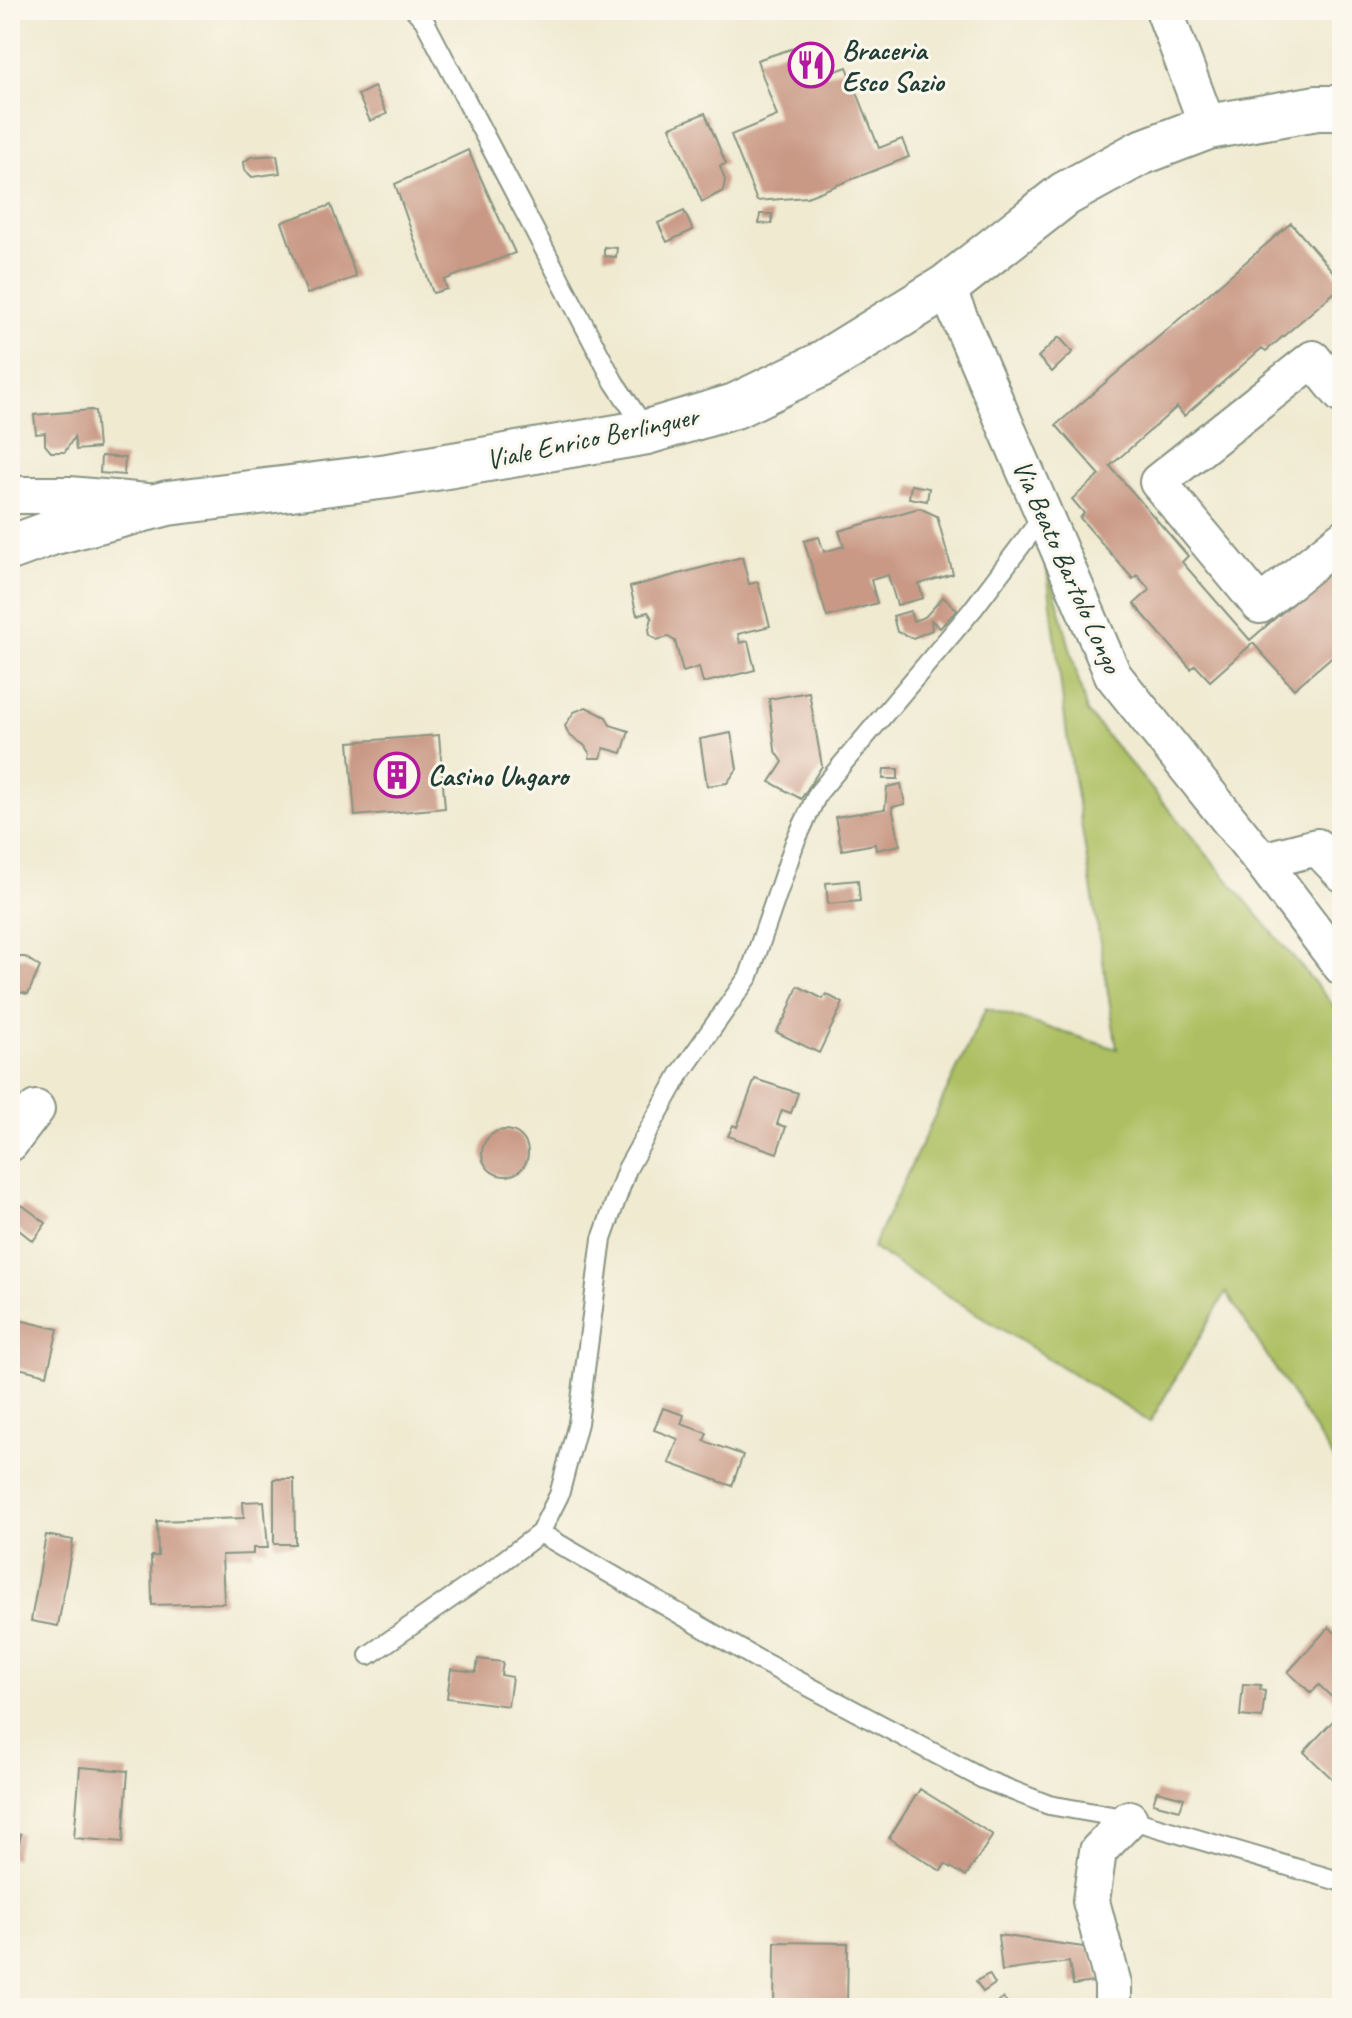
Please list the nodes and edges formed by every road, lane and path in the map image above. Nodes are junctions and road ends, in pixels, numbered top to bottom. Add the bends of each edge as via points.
1 (415, 10) edge
2 (1164, 10) edge
3 (1342, 108) edge
4 (1208, 127) junction
5 (946, 287) junction
6 (1342, 395) edge
7 (647, 432) junction
8 (10, 495) edge
9 (168, 503) junction
10 (1044, 515) junction
11 (1342, 539) edge
12 (10, 548) edge
13 (1262, 861) junction
14 (1342, 873) edge
15 (1342, 967) edge
16 (36, 1109) dead end
17 (10, 1143) edge
18 (540, 1533) junction
19 (369, 1655) dead end
20 (1129, 1819) junction
21 (1342, 1882) edge
22 (1113, 2008) edge

1 - 7 lane via 614,382
2 - 4 street
3 - 4 main road, Viale Enrico Berlinguer
4 - 5 main road, Viale Enrico Berlinguer via 1140,153 1065,194
5 - 7 main road, Viale Enrico Berlinguer via 820,365 735,406
5 - 10 street, Via Beato Bartolo Longo
6 - 11 street via 1313,359 1158,482 1260,605
7 - 9 main road, Viale Enrico Berlinguer via 388,476
8 - 9 street
9 - 12 main road, Viale Enrico Berlinguer
10 - 13 street, Via Beato Bartolo Longo via 1113,675
10 - 18 lane via 973,609 818,793 795,842 749,976 680,1074 627,1169 602,1239 578,1423 559,1495
13 - 14 street via 1317,847
13 - 15 street, Via Beato Bartolo Longo
16 - 17 street
18 - 19 lane
18 - 20 lane via 759,1660 983,1779 1049,1805
20 - 21 lane
20 - 22 street via 1098,1851 1091,1901 1113,1984

